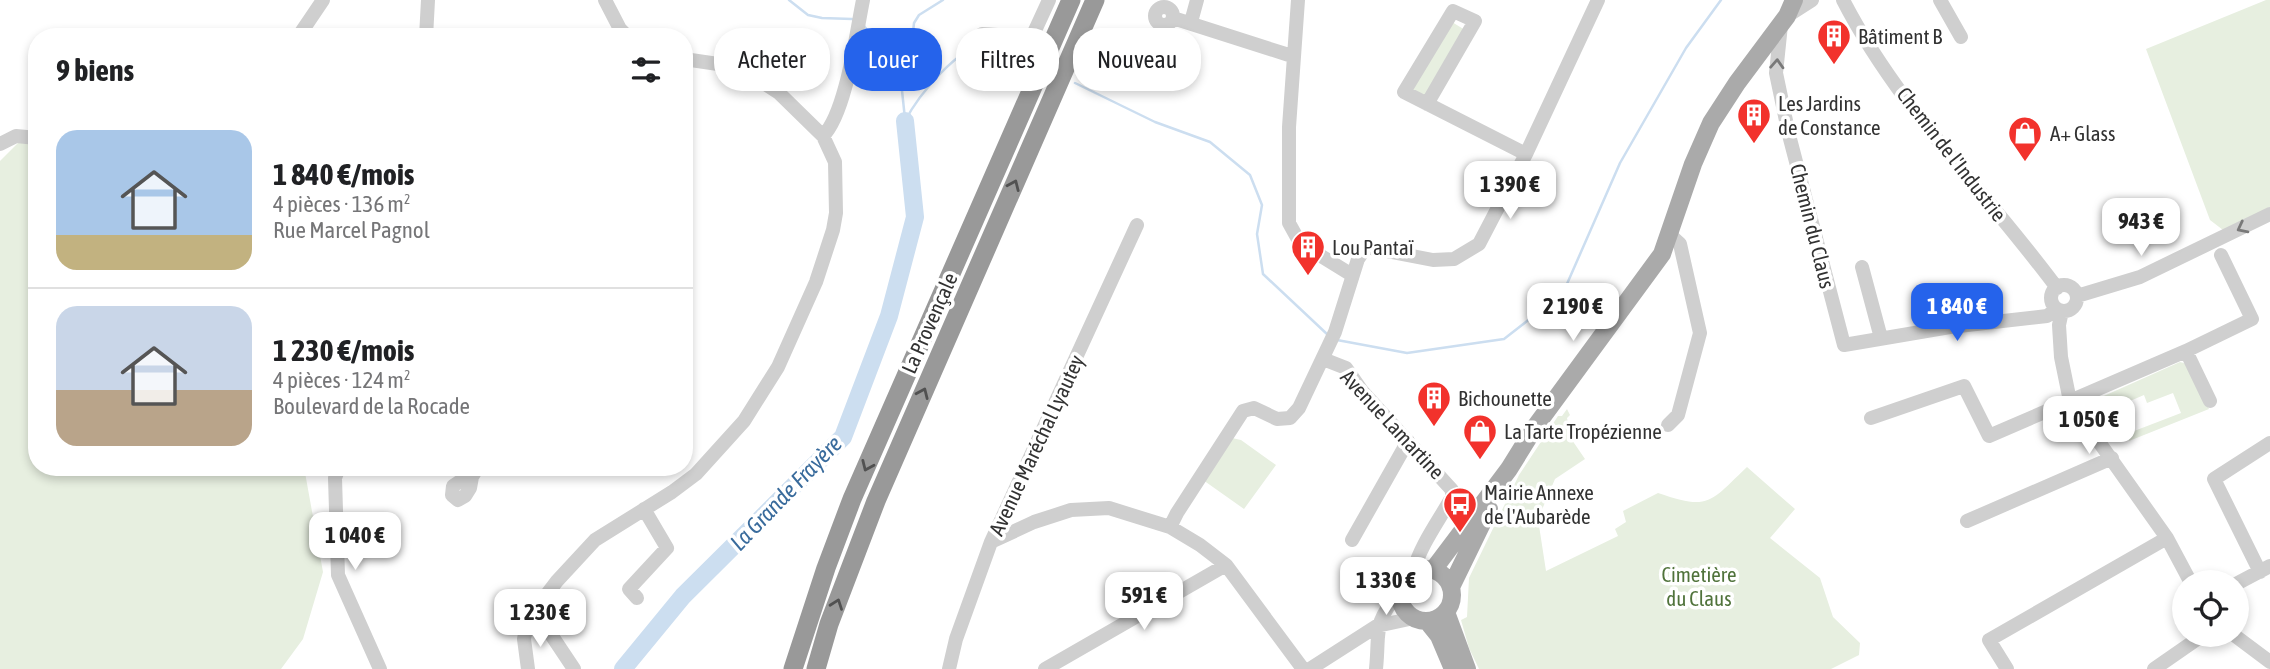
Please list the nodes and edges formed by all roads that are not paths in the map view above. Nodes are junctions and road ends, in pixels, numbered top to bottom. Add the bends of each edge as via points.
1 (323, 0) edge
2 (428, 0) edge
3 (605, 0) edge
4 (863, 0) edge
5 (1049, 0) edge
6 (1072, 0) edge
7 (1095, 0) edge
8 (1197, 0) edge
9 (1298, 0) edge
10 (1598, 0) edge
11 (1812, 0) edge
12 (1832, 0) edge
13 (1843, 0) edge
14 (1940, 0) edge
15 (1787, 14) edge
16 (1173, 18) dead end
17 (1853, 18) junction
18 (1191, 22) junction
19 (304, 28) edge
20 (426, 28) edge
21 (619, 28) edge
22 (1036, 28) edge
23 (1961, 37) dead end
24 (1292, 56) junction
25 (693, 60) edge
26 (1427, 104) junction
27 (823, 136) junction
28 (28, 137) edge
29 (0, 144) edge
30 (1526, 154) junction
31 (2270, 214) edge
32 (1137, 225) dead end
33 (1670, 234) junction
34 (2217, 249) junction
35 (1862, 267) dead end
36 (1352, 275) junction
37 (2057, 288) junction
38 (2077, 296) junction
39 (2060, 310) junction
40 (1881, 338) junction
41 (2186, 351) junction
42 (1323, 359) junction
43 (2070, 401) junction
44 (2210, 401) dead end
45 (1871, 418) dead end
46 (1668, 425) dead end
47 (1408, 441) junction
48 (2270, 443) edge
49 (2112, 458) junction
50 (1509, 469) junction
51 (693, 474) edge
52 (336, 476) edge
53 (691, 476) edge
54 (643, 509) junction
55 (1967, 521) dead end
56 (1170, 527) junction
57 (2167, 538) junction
58 (1352, 540) dead end
59 (991, 542) junction
60 (1226, 565) junction
61 (2265, 569) edge
62 (1433, 570) junction
63 (2184, 570) edge
64 (1413, 572) junction
65 (2249, 577) edge
66 (1451, 587) junction
67 (1399, 592) junction
68 (637, 598) dead end
69 (534, 609) junction
70 (1446, 612) junction
71 (1420, 620) junction
72 (1377, 626) junction
73 (2249, 646) edge
74 (2186, 647) edge
75 (2270, 662) edge
76 (380, 669) edge
77 (528, 669) edge
78 (574, 669) edge
79 (793, 669) edge
80 (816, 669) edge
81 (948, 669) edge
82 (1045, 669) edge
83 (1303, 669) edge
84 (1310, 669) edge
85 (1376, 669) edge
86 (1453, 669) edge
87 (1467, 669) edge
88 (2007, 669) edge
89 (2154, 669) edge

1 - 19 street
2 - 20 street
3 - 21 street
4 - 27 street via 844,90 832,127
5 - 22 street
6 -> 79 highway, La Provençale via 852,499
80 -> 7 highway, La Provençale via 876,501
8 - 18 street
9 - 24 street
10 - 30 street
11 - 15 street
12 - 17 street
13 - 17 street
14 - 23 street
15 - 33 main road via 1711,123
40 -> 15 street, Chemin du Claus via 1844,345 1776,74
16 - 18 street
17 - 37 street, Chemin de l'Industrie via 1911,105
18 - 24 street
24 - 36 street via 1289,223 1300,243
25 - 27 street via 750,74 779,93
26 - 26 street via 1475,21 1453,11 1404,92
26 - 30 street
27 - 51 street via 835,162 836,213 816,282 778,367 744,421
28 - 29 street via 16,136
30 - 36 street via 1479,244 1454,259 1433,260 1366,247
31 -> 34 street
32 - 59 street, Avenue Maréchal Lyautey
33 - 46 street via 1680,244 1700,333 1678,415
33 - 50 main road via 1647,277
34 - 38 street
34 - 41 street via 2252,319
35 - 40 street
36 - 42 street
37 - 38 street via 2069,286
37 - 39 street via 2051,299
38 - 39 street via 2073,307
39 - 40 street via 2047,316
39 - 43 street via 2061,357
41 - 43 street
41 - 44 street
42 - 47 street, Avenue Lamartine via 1346,368
42 - 56 street via 1290,418 1277,419 1254,408 1243,411
43 - 45 street via 1989,436 1964,386
43 - 49 street
47 - 58 street
47 - 64 street, Avenue Lamartine via 1452,490
48 - 61 street via 2214,480
49 - 55 street
49 - 57 street
50 - 62 main road
50 - 66 main road
52 - 76 street via 338,575
53 - 54 street
54 - 68 street via 667,548 629,589
54 - 69 street via 595,540
56 - 59 street via 1109,508 1071,510
56 - 60 street
57 - 63 street
57 - 88 street via 1989,640
59 - 81 street, Avenue Maréchal Lyautey
60 - 82 street
60 - 83 street
61 - 65 street
62 - 64 main road
62 - 66 main road
64 - 67 main road
66 - 70 main road
67 - 71 main road via 1402,608
67 - 72 street
69 - 77 street via 524,639
69 - 78 street
70 - 71 main road
70 - 87 main road
71 - 72 street
71 - 86 main road via 1439,636
72 - 84 street
72 - 85 street
73 - 75 street
74 - 89 street

